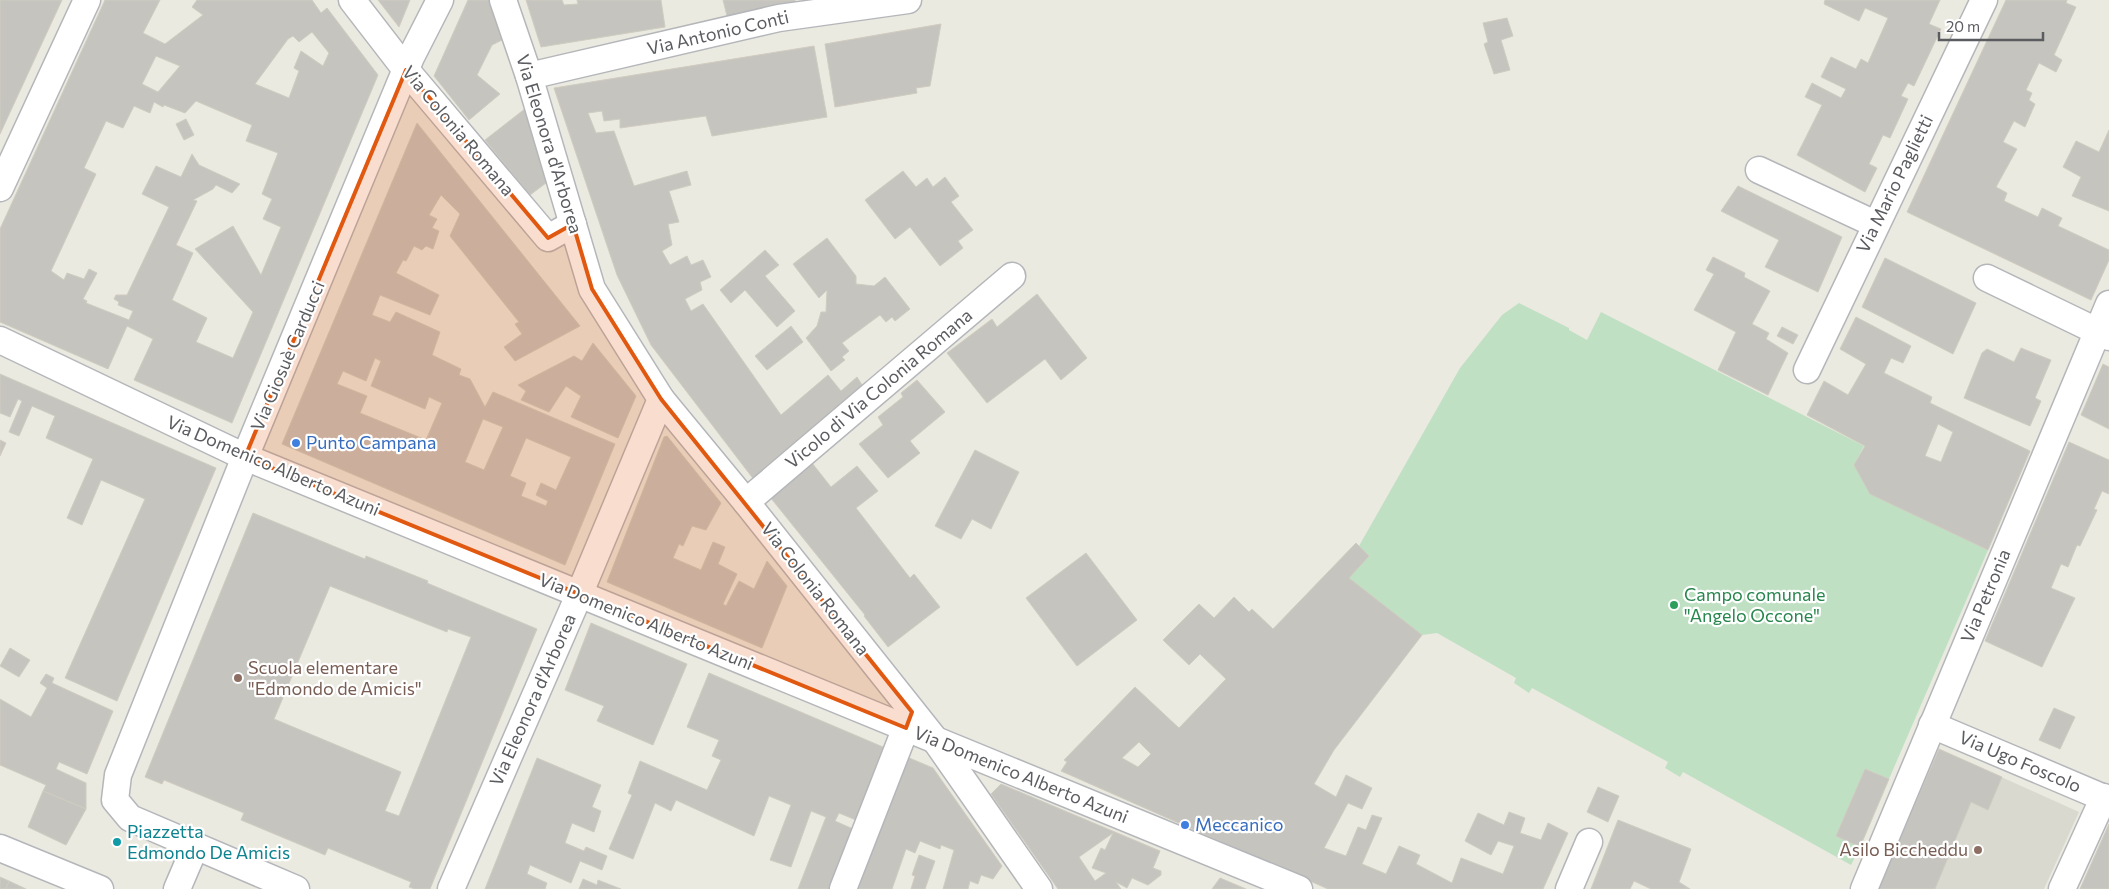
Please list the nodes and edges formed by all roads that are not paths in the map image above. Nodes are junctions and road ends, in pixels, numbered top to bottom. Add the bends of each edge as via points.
1 (87, 0) edge
2 (352, 0) edge
3 (440, 0) edge
4 (503, 0) edge
5 (908, 0) edge
6 (1984, 0) edge
7 (406, 70) junction
8 (529, 76) junction
9 (1760, 170) dead end
10 (0, 188) edge
11 (573, 224) junction
12 (1876, 224) junction
13 (1012, 276) dead end
14 (1987, 278) dead end
15 (592, 289) joint
16 (2109, 304) edge
17 (2103, 335) edge
18 (0, 340) edge
19 (1807, 370) dead end
20 (661, 399) junction
21 (245, 457) junction
22 (746, 502) junction
23 (579, 594) junction
24 (909, 720) junction
25 (1932, 725) junction
26 (932, 737) junction
27 (2106, 799) edge
28 (1588, 842) dead end
29 (195, 846) junction
30 (0, 848) edge
31 (100, 889) edge
32 (177, 889) edge
33 (296, 889) edge
34 (451, 889) edge
35 (843, 889) edge
36 (1039, 889) edge
37 (1299, 889) edge
38 (1569, 889) edge
39 (1864, 889) edge
40 (2062, 889) edge

1 - 10 street
2 - 7 street, Via Colonia Romana
3 - 7 street, Via Giosuè Carducci
4 - 8 street, Via Eleonora d'Arborea
5 - 8 street, Via Antonio Conti via 779,18
6 - 12 street, Via Mario Paglietti
7 - 11 street, Via Colonia Romana via 548,238
7 - 21 street, Via Giosuè Carducci
8 - 11 street, Via Eleonora d'Arborea
9 - 12 street
11 - 15 street, Via Eleonora d'Arborea
12 - 19 street, Via Mario Paglietti
13 - 22 street, Vicolo di Via Colonia Romana
14 - 17 street
15 - 20 street, Via Colonia Romana
16 - 17 street, Via Petronia
17 - 25 street, Via Petronia
18 - 21 street, Via Domenico Alberto Azuni
20 - 22 street, Via Colonia Romana
20 - 23 street, Via Eleonora d'Arborea
21 - 23 street, Via Domenico Alberto Azuni
21 - 29 street, Via Giosuè Carducci via 118,775 115,800 130,818
22 - 24 street, Via Colonia Romana
23 - 24 street, Via Domenico Alberto Azuni
23 - 34 street, Via Eleonora d'Arborea
24 - 26 street, Via Domenico Alberto Azuni
24 - 35 street
25 - 27 street, Via Ugo Foscolo
25 - 39 street, Via Petronia
26 - 36 street
26 - 37 street, Via Domenico Alberto Azuni
27 - 40 street
28 - 38 street
29 - 32 street
29 - 33 street
30 - 31 street

